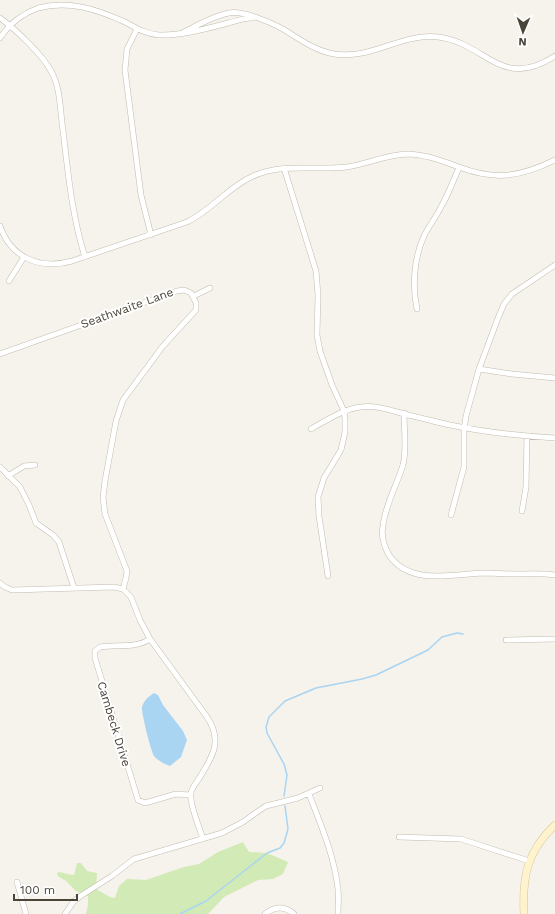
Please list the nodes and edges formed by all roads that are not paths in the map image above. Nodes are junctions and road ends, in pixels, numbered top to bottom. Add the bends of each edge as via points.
1 (0, 18) edge
2 (255, 18) junction
3 (10, 26) junction
4 (137, 29) junction
5 (184, 32) junction
6 (0, 38) edge
7 (555, 56) edge
8 (555, 160) edge
9 (284, 168) junction
10 (459, 168) junction
11 (0, 226) edge
12 (151, 235) junction
13 (24, 257) junction
14 (85, 257) junction
15 (555, 265) edge
16 (9, 281) dead end
17 (210, 288) dead end
18 (194, 296) junction
19 (417, 309) dead end
20 (0, 354) edge
21 (479, 369) junction
22 (555, 378) edge
23 (344, 411) junction
24 (404, 413) junction
25 (464, 428) junction
26 (311, 429) dead end
27 (527, 436) junction
28 (555, 438) edge
29 (35, 465) dead end
30 (0, 467) edge
31 (8, 476) junction
32 (522, 511) dead end
33 (451, 515) dead end
34 (555, 575) edge
35 (328, 576) dead end
36 (0, 583) edge
37 (74, 588) junction
38 (123, 589) junction
39 (150, 639) junction
40 (555, 639) edge
41 (506, 640) dead end
42 (320, 788) dead end
43 (308, 794) junction
44 (190, 795) junction
45 (555, 825) edge
46 (399, 837) dead end
47 (203, 839) junction
48 (529, 861) junction
49 (17, 882) dead end
50 (26, 914) edge
51 (65, 914) edge
52 (265, 914) edge
53 (294, 914) edge
54 (338, 914) edge
55 (524, 914) edge

1 - 3 street
2 - 5 street
2 - 5 street via 239,13 227,14
2 - 7 street via 280,27 317,49 340,55 366,53 408,39 432,37 459,42 496,63 514,69 534,67
3 - 4 street via 35,9 49,4 67,3 94,8
3 - 6 street
3 - 14 street via 43,59 54,78 59,99 74,219
4 - 5 street via 159,35
4 - 12 street via 127,49 125,70 141,194
8 - 10 street via 531,171 510,176 487,176
9 - 10 street via 347,167 406,154 429,157
9 - 12 street via 266,171 247,179 201,215
9 - 23 street via 316,271 320,351
10 - 19 street via 442,206 424,237 417,258 414,276
11 - 13 street via 9,244
12 - 14 street
13 - 14 street via 50,265
13 - 16 street
15 - 21 street via 517,290 504,304
17 - 18 street
18 - 20 street, Seathwaite Lane via 188,291 176,291
18 - 38 street via 194,313 163,346 132,387 117,416 103,497 107,519 127,571
21 - 22 street
21 - 25 street
23 - 24 street via 368,406
23 - 26 street
23 - 35 street via 343,444 321,484 318,503
24 - 25 street
24 - 34 street via 405,454 382,527 385,546 394,562 404,570 423,575
25 - 27 street
25 - 33 street via 464,467
27 - 28 street
27 - 32 street
29 - 31 street via 24,466
30 - 31 street
31 - 37 street via 23,492 36,523 59,542
36 - 37 street via 12,590
37 - 38 street
38 - 39 street via 133,599
39 - 44 street via 208,717 214,732 213,753
39 - 44 street, Cambeck Drive via 137,645 100,647 95,651 95,658 138,800 145,803 176,794
40 - 41 street
42 - 43 street
43 - 47 street via 266,806 238,825
43 - 54 street via 330,849 338,889
44 - 47 street
45 - 48 street via 540,841
46 - 48 street via 461,839
47 - 51 street via 134,859 74,901
48 - 55 street via 524,880
49 - 50 street
52 - 53 street via 278,908

